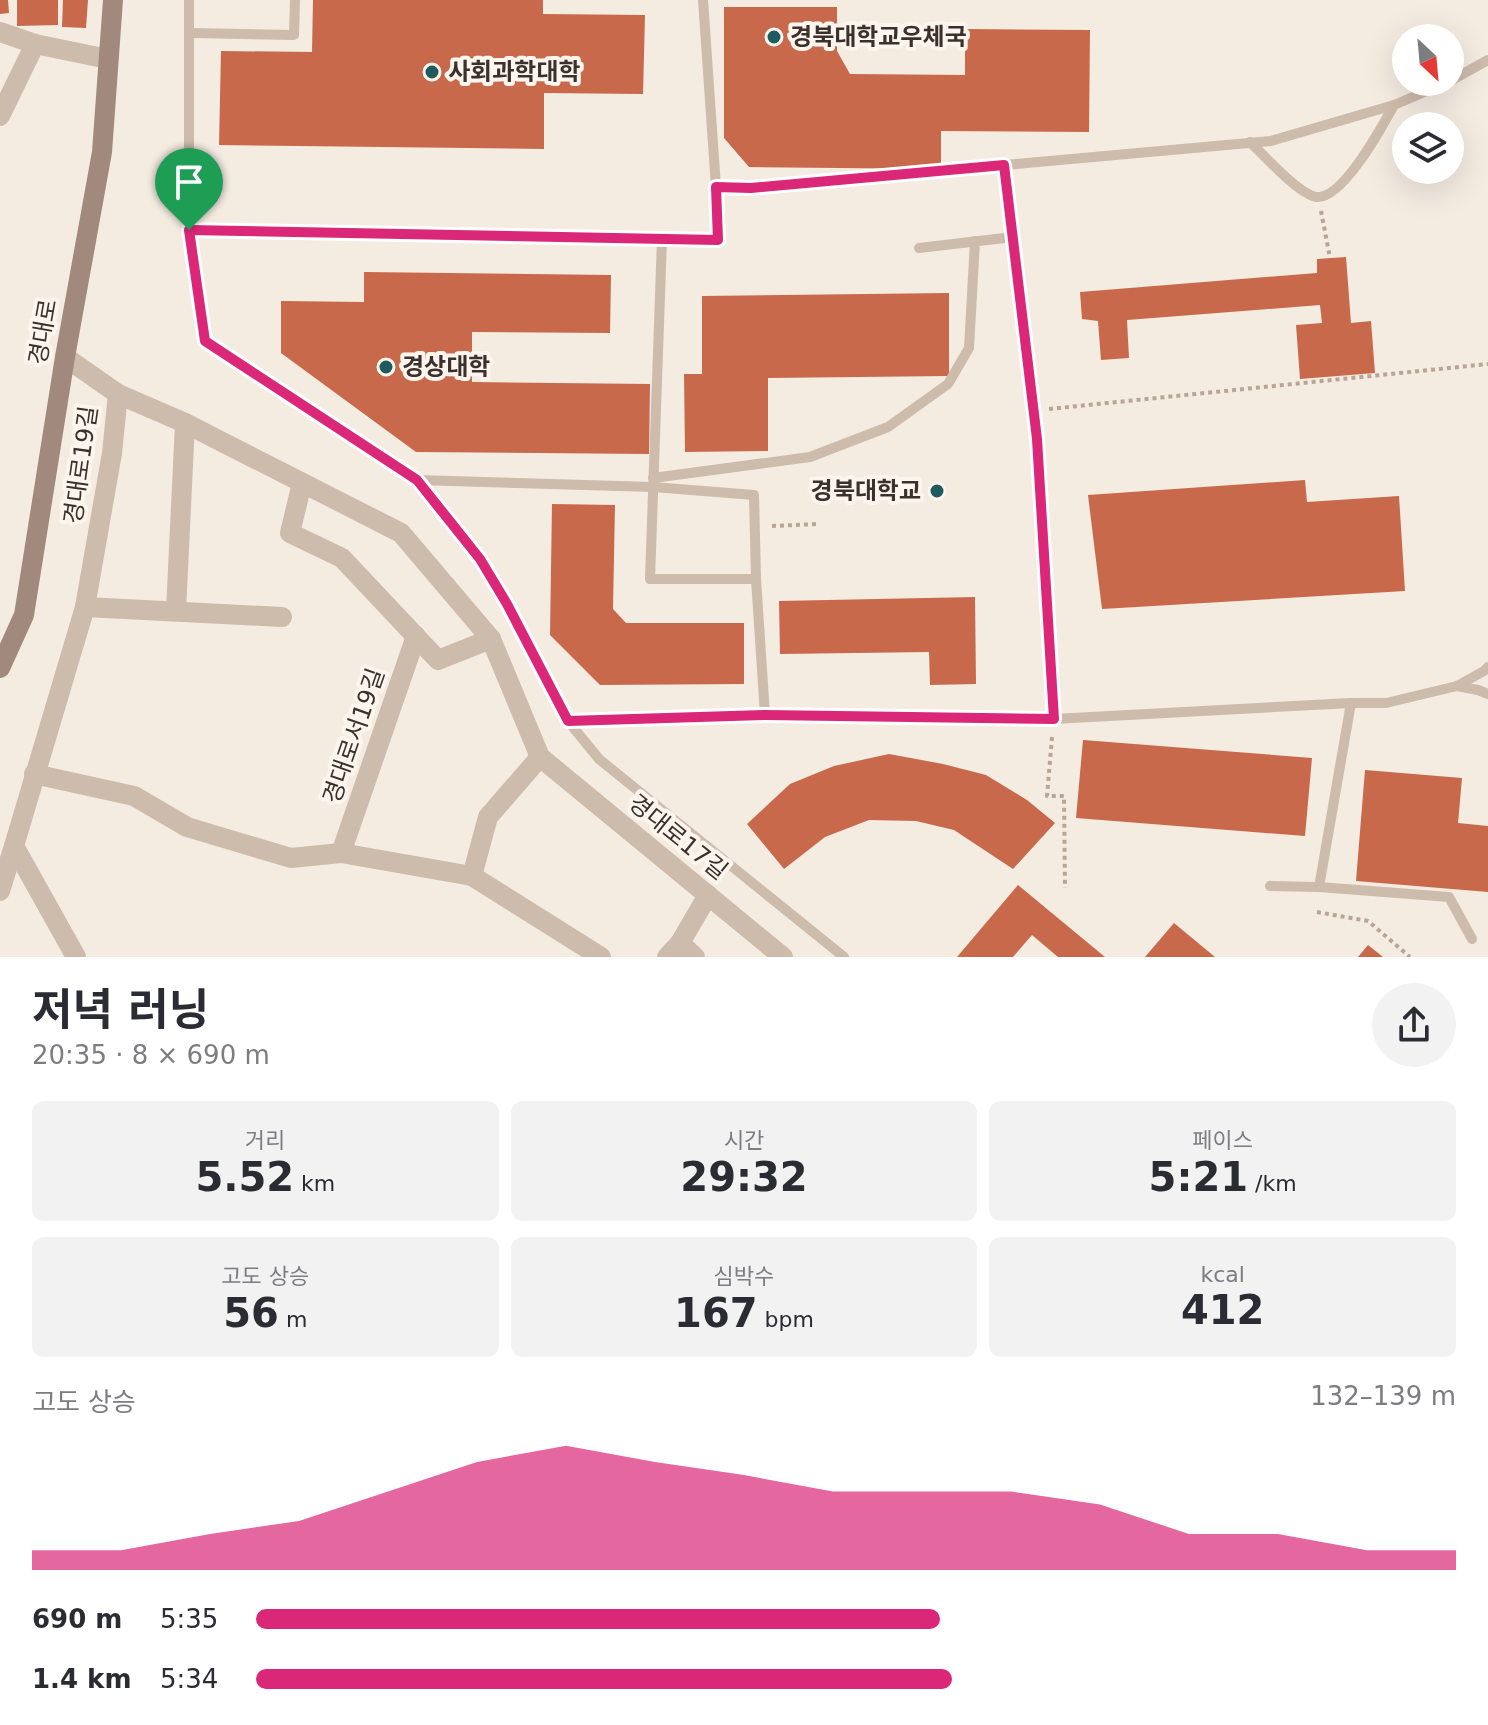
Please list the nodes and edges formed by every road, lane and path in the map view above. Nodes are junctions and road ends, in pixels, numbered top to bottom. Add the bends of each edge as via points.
1 (113, 0) edge
2 (189, 0) edge
3 (295, 0) edge
4 (703, 0) edge
5 (0, 32) edge
6 (190, 33) junction
7 (35, 44) junction
8 (108, 59) junction
9 (1488, 60) edge
10 (1464, 73) edge
11 (1415, 96) edge
12 (1394, 105) junction
13 (0, 116) edge
14 (1250, 142) junction
15 (1004, 165) junction
16 (716, 187) junction
17 (1318, 197) junction
18 (189, 230) junction
19 (1013, 237) junction
20 (662, 239) junction
21 (975, 241) junction
22 (919, 248) dead end
23 (1330, 258) dead end
24 (65, 357) junction
25 (1488, 364) edge
26 (118, 394) junction
27 (1034, 410) junction
28 (185, 423) junction
29 (417, 480) junction
30 (653, 482) junction
31 (302, 483) junction
32 (818, 524) dead end
33 (754, 527) junction
34 (756, 579) junction
35 (85, 607) junction
36 (176, 611) junction
37 (282, 617) dead end
38 (416, 636) junction
39 (491, 639) junction
40 (1488, 667) edge
41 (0, 668) edge
42 (1457, 686) junction
43 (1488, 694) edge
44 (1351, 703) junction
45 (765, 715) junction
46 (1054, 719) junction
47 (568, 721) junction
48 (540, 757) junction
49 (34, 774) junction
50 (14, 846) junction
51 (341, 853) junction
52 (472, 876) junction
53 (1270, 886) dead end
54 (1319, 887) junction
55 (1065, 888) dead end
56 (0, 891) edge
57 (708, 895) junction
58 (1317, 912) dead end
59 (59, 930) junction
60 (1472, 939) dead end
61 (681, 952) edge
62 (53, 957) edge
63 (76, 957) edge
64 (601, 957) edge
65 (783, 957) edge
66 (844, 957) edge
67 (1410, 957) edge

1 - 8 main road, 경대로
2 - 6 lane
3 - 6 lane via 294,35
4 - 16 lane
5 - 7 street
6 - 18 lane
7 - 8 street
7 - 13 street
8 - 24 main road, 경대로 via 102,152
9 - 10 lane
11 - 12 lane
12 - 14 lane via 1271,141
12 - 17 lane via 1362,160 1330,193
14 - 15 lane
14 - 17 lane via 1302,191
15 - 16 lane
15 - 19 lane
16 - 20 lane via 718,240
17 - 23 path
18 - 20 lane
18 - 29 lane via 205,341
19 - 21 lane
19 - 27 lane
20 - 30 lane
21 - 22 lane
21 - 30 lane via 969,348 948,384 888,427 810,457
24 - 26 street, 경대로19길
24 - 41 main road, 경대로 via 24,615
25 - 27 path
26 - 28 street, 경대로17길
26 - 35 street, 경대로19길
27 - 46 lane
28 - 31 street, 경대로17길
28 - 36 street
29 - 30 lane
29 - 47 lane via 480,559
30 - 33 lane via 754,495
30 - 34 lane via 650,579
31 - 38 street via 290,533 342,558
31 - 39 street, 경대로17길 via 401,533
32 - 33 path
33 - 34 lane
34 - 45 lane
35 - 36 street
35 - 49 street, 경대로19길
36 - 37 street
38 - 39 street via 438,660
38 - 51 street, 경대로서19길
39 - 48 street, 경대로17길
40 - 42 lane
42 - 43 lane
42 - 44 lane via 1386,703
44 - 46 lane
44 - 54 lane
45 - 46 lane
45 - 47 lane
46 - 55 path via 1047,796 1064,796
47 - 66 lane via 599,759
48 - 52 street via 488,817
48 - 57 street, 경대로17길
49 - 50 street, 경대로19길
49 - 51 street via 134,796 187,827 291,858
50 - 56 street, 경대로19길
50 - 59 street
51 - 52 street
52 - 64 street
53 - 54 lane
54 - 60 lane via 1449,897
57 - 61 street
57 - 65 street, 경대로17길
58 - 67 path via 1368,921
59 - 62 street
59 - 63 street

